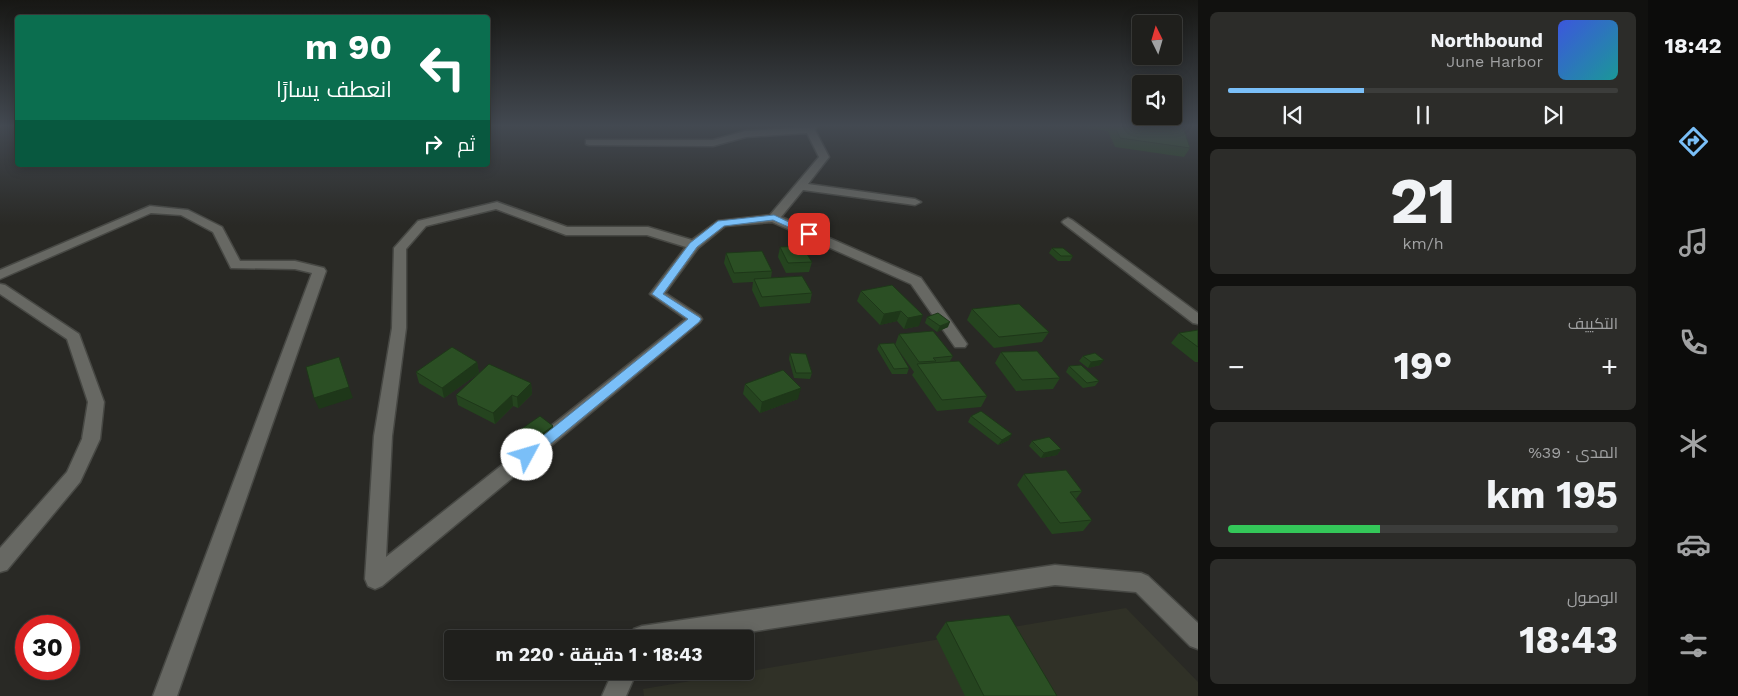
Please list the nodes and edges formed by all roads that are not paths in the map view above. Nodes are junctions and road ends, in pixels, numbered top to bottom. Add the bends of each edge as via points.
1 (823, 159) edge
2 (800, 186) junction
3 (915, 202) dead end
4 (774, 218) junction
5 (1068, 222) dead end
6 (694, 245) junction
7 (0, 275) edge
8 (0, 288) edge
9 (1198, 320) edge
10 (960, 344) dead end
11 (0, 563) edge
12 (689, 630) edge
13 (1198, 638) edge
14 (621, 680) edge
15 (165, 696) edge
16 (614, 696) edge

1 - 2 street
2 - 3 street
2 - 4 street
4 - 6 street via 722,223
4 - 10 street via 916,281
5 - 9 street
6 - 6 street via 657,294 695,319 375,579 383,436 399,328 400,248 422,223 498,205 566,231 648,231
7 - 15 street via 150,208 184,212 218,230 236,265 295,265 320,271
8 - 11 street via 74,337 96,402 91,439 74,477
12 - 13 street via 1055,575 1141,583
14 - 16 street

